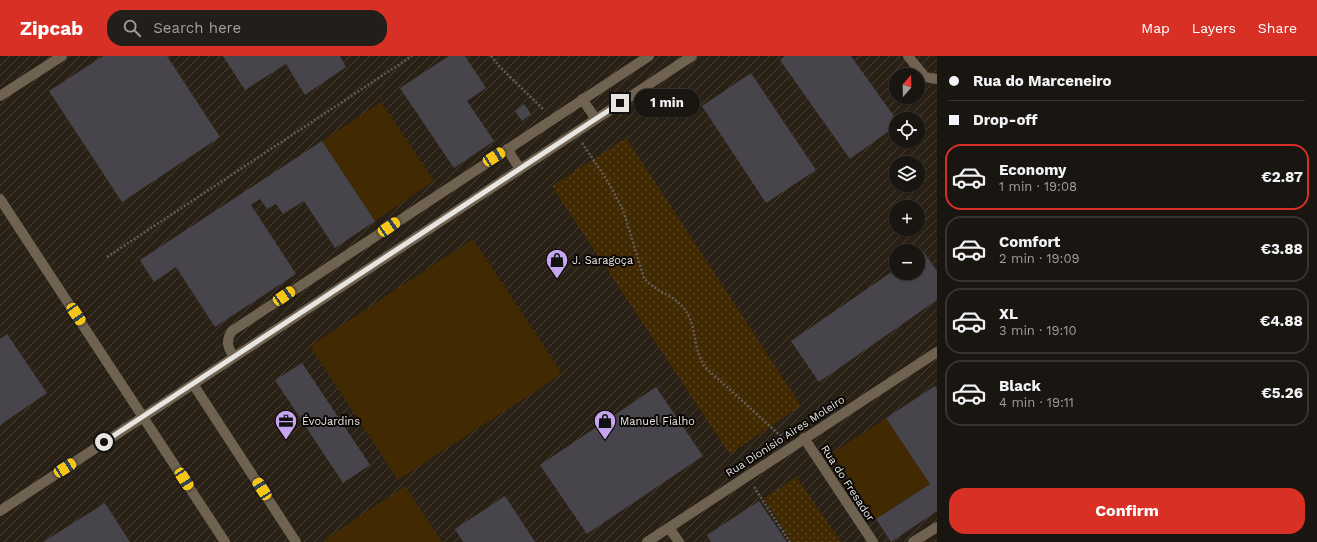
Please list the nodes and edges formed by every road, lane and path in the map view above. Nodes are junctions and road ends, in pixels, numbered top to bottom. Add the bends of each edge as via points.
1 (62, 56) edge
2 (412, 56) edge
3 (491, 56) edge
4 (649, 56) edge
5 (692, 56) edge
6 (908, 56) edge
7 (937, 79) edge
8 (0, 96) edge
9 (582, 99) junction
10 (551, 119) junction
11 (596, 119) junction
12 (575, 133) junction
13 (507, 149) junction
14 (520, 169) junction
15 (0, 198) edge
16 (107, 257) dead end
17 (937, 352) edge
18 (234, 357) junction
19 (193, 384) junction
20 (144, 416) junction
21 (804, 438) junction
22 (792, 446) junction
23 (746, 476) junction
24 (0, 511) edge
25 (937, 526) edge
26 (669, 528) junction
27 (224, 542) edge
28 (296, 542) edge
29 (647, 542) edge
30 (679, 542) edge
31 (790, 542) edge
32 (872, 542) edge
33 (913, 542) edge

1 - 8 street
2 - 16 path
3 - 10 path
4 - 9 street
5 - 11 street
6 - 7 street via 925,77
9 - 10 street
9 - 11 street
10 - 13 street
11 - 12 street
12 - 14 street
12 - 22 path via 607,180 623,210 644,278 648,284 678,301 686,310 692,321 700,360
13 - 14 street
13 - 18 street via 232,331 228,348
14 - 18 street
15 - 20 street
17 - 21 street, Rua Dionísio Aires Moleiro
18 - 19 street
19 - 20 street
19 - 28 street
20 - 24 street
20 - 27 street
21 - 22 street, Rua Dionísio Aires Moleiro
21 - 32 street, Rua do Fresador
22 - 23 street, Rua Dionísio Aires Moleiro
23 - 26 street, Rua Dionísio Aires Moleiro
23 - 31 path
25 - 33 street
26 - 29 street, Rua Dionísio Aires Moleiro
26 - 30 street

